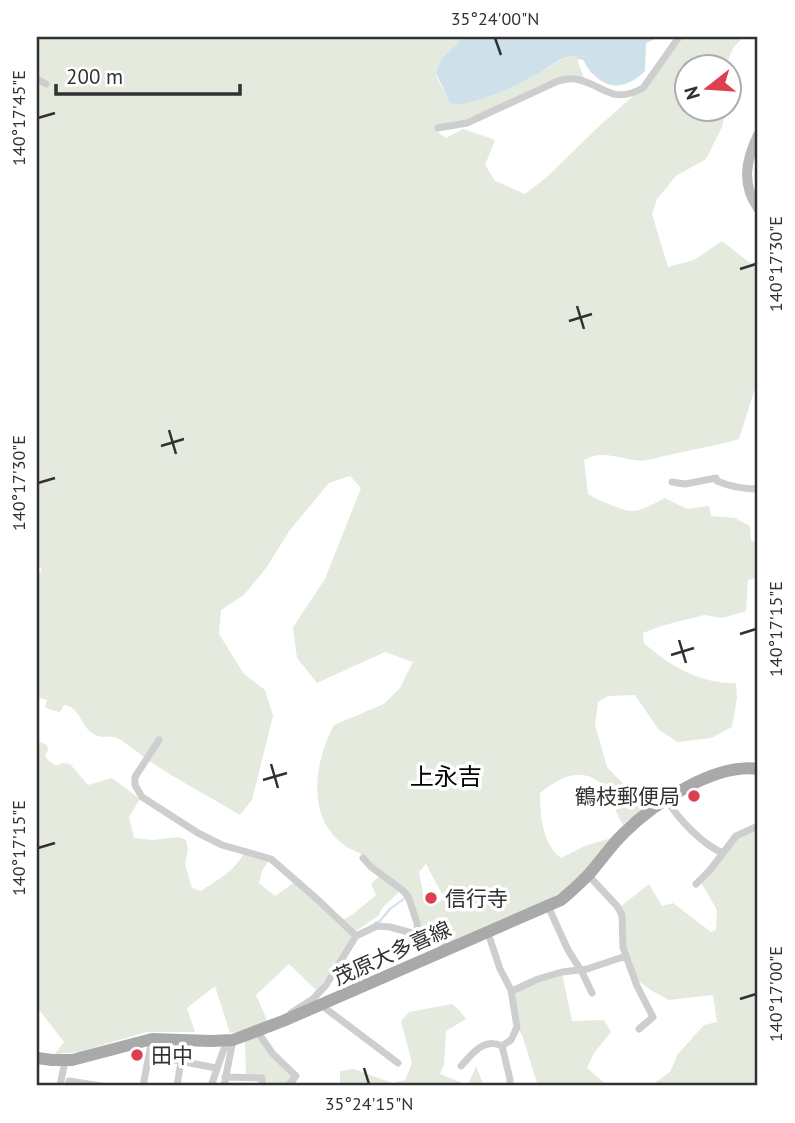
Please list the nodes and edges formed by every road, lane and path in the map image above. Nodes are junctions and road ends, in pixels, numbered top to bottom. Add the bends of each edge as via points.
1 (679, 37) edge
2 (37, 79) edge
3 (46, 84) dead end
4 (438, 128) dead end
5 (758, 135) edge
6 (755, 196) edge
7 (758, 208) edge
8 (672, 482) dead end
9 (758, 489) edge
10 (159, 740) dead end
11 (758, 769) edge
12 (667, 800) junction
13 (758, 825) edge
14 (723, 853) junction
15 (363, 858) dead end
16 (588, 875) junction
17 (696, 884) dead end
18 (548, 906) junction
19 (488, 933) junction
20 (418, 935) junction
21 (356, 936) junction
22 (449, 949) junction
23 (626, 956) junction
24 (580, 970) junction
25 (511, 990) junction
26 (592, 993) dead end
27 (321, 1005) junction
28 (284, 1021) junction
29 (639, 1029) dead end
30 (257, 1031) junction
31 (152, 1039) junction
32 (230, 1040) junction
33 (502, 1046) junction
34 (149, 1055) junction
35 (37, 1058) edge
36 (65, 1061) junction
37 (181, 1061) junction
38 (398, 1063) dead end
39 (461, 1066) dead end
40 (216, 1068) junction
41 (225, 1077) junction
42 (60, 1086) edge
43 (68, 1086) edge
44 (102, 1086) edge
45 (143, 1086) edge
46 (177, 1086) edge
47 (211, 1086) edge
48 (224, 1086) edge
49 (262, 1086) edge
50 (288, 1086) edge
51 (510, 1086) edge

1 - 4 street via 636,92 618,95 571,78 467,123
2 - 3 street
5 - 6 main road via 746,166
6 - 7 main road
8 - 9 street via 716,478 729,486
10 - 21 street via 135,777 142,797 222,845 271,859
11 - 12 main road, 茂原大多喜線 via 709,777
12 - 14 street via 711,849
12 - 16 main road, 茂原大多喜線 via 625,832
13 - 14 street via 736,836
14 - 17 street
15 - 20 street via 408,896
16 - 18 main road, 茂原大多喜線
16 - 23 street via 622,915
18 - 19 main road, 茂原大多喜線
18 - 24 street
19 - 22 main road, 茂原大多喜線
19 - 25 street
20 - 21 street via 377,926
20 - 22 street
21 - 28 street via 326,985
22 - 27 main road, 茂原大多喜線
23 - 24 street
23 - 29 street via 653,1017
24 - 25 street
24 - 26 street
25 - 33 street via 517,1027
27 - 28 main road, 茂原大多喜線
27 - 38 street
28 - 30 main road, 茂原大多喜線
30 - 32 main road, 茂原大多喜線
30 - 50 street via 296,1076
31 - 32 main road, 茂原大多喜線
31 - 34 street
31 - 36 main road, 茂原大多喜線
32 - 40 street
32 - 41 street
33 - 39 street via 484,1044
33 - 51 street
34 - 37 street
34 - 45 street
35 - 36 main road, 茂原大多喜線
36 - 42 street
37 - 40 street
37 - 46 street
40 - 47 street
41 - 48 street
41 - 49 street via 262,1079
43 - 44 street via 69,1080

